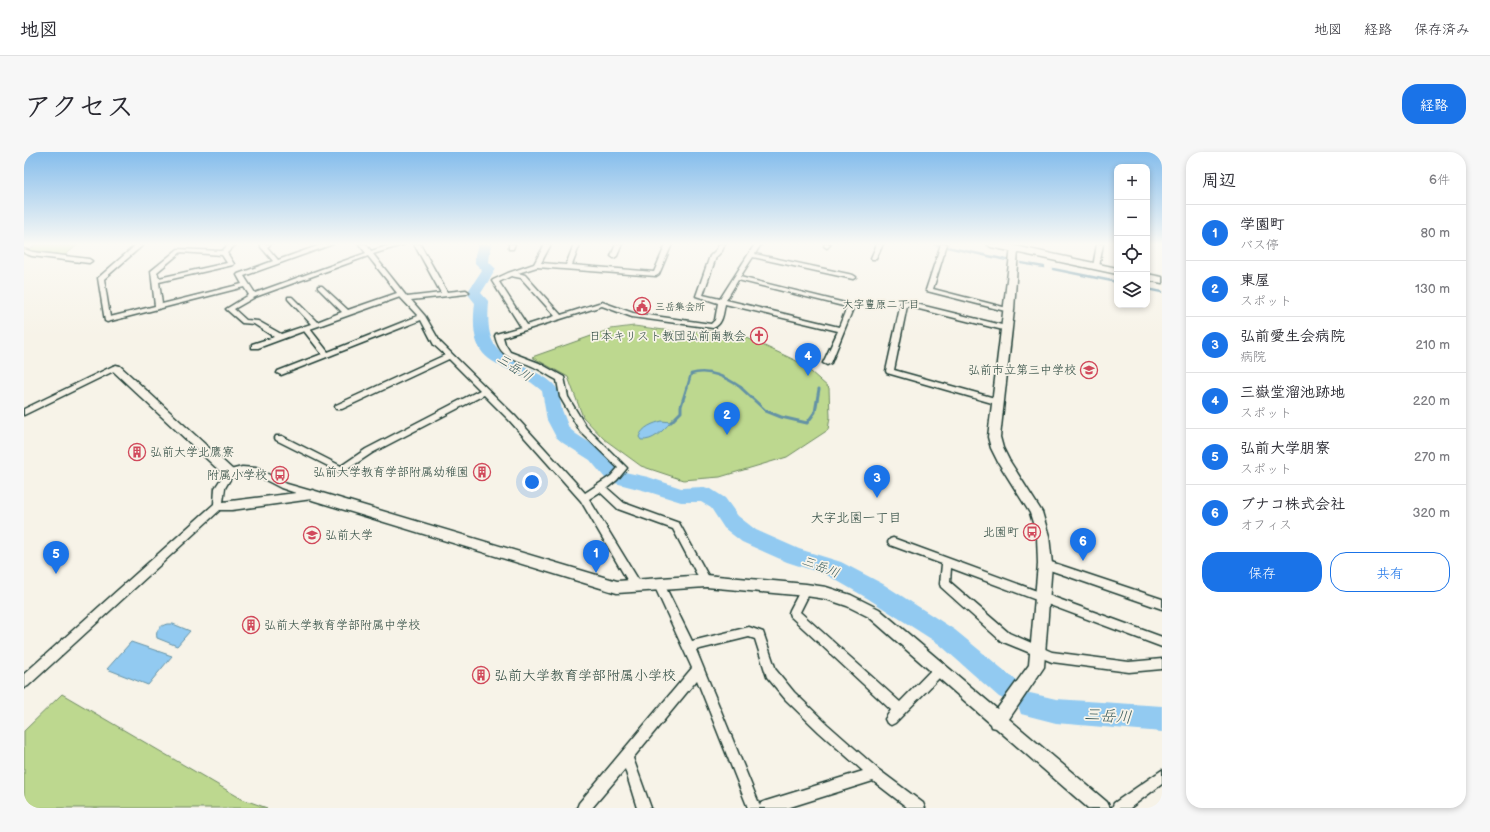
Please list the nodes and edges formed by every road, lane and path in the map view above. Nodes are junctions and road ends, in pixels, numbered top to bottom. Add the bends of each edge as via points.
1 (105, 275) edge
2 (155, 275) edge
3 (185, 275) edge
4 (241, 275) edge
5 (312, 275) edge
6 (385, 275) edge
7 (434, 275) edge
8 (509, 275) edge
9 (514, 275) edge
10 (706, 275) edge
11 (738, 275) edge
12 (842, 275) edge
13 (934, 275) edge
14 (1013, 275) edge
15 (853, 277) dead end
16 (736, 278) junction
17 (1150, 278) edge
18 (1162, 280) edge
19 (156, 281) junction
20 (246, 285) junction
21 (320, 287) dead end
22 (466, 292) dead end
23 (401, 294) junction
24 (444, 294) junction
25 (253, 296) junction
26 (290, 298) dead end
27 (406, 299) junction
28 (722, 301) junction
29 (159, 307) junction
30 (1009, 310) junction
31 (347, 313) junction
32 (423, 317) junction
33 (559, 317) junction
34 (315, 324) junction
35 (306, 328) junction
36 (525, 328) junction
37 (1007, 329) junction
38 (842, 330) junction
39 (280, 337) junction
40 (255, 346) dead end
41 (327, 355) junction
42 (450, 356) junction
43 (827, 363) dead end
44 (116, 368) joint
45 (280, 373) dead end
46 (485, 391) junction
47 (999, 402) junction
48 (339, 407) dead end
49 (24, 412) edge
50 (279, 438) dead end
51 (229, 473) junction
52 (600, 487) junction
53 (312, 495) junction
54 (584, 498) junction
55 (218, 506) junction
56 (893, 542) dead end
57 (947, 561) junction
58 (1045, 564) junction
59 (706, 581) junction
60 (659, 585) junction
61 (637, 586) junction
62 (806, 590) junction
63 (1042, 597) junction
64 (1162, 604) edge
65 (1162, 642) edge
66 (689, 647) junction
67 (1038, 651) junction
68 (1162, 664) edge
69 (940, 669) junction
70 (698, 670) junction
71 (24, 682) edge
72 (900, 710) junction
73 (891, 719) dead end
74 (998, 721) junction
75 (627, 757) junction
76 (875, 774) junction
77 (1162, 776) edge
78 (584, 808) edge
79 (644, 808) edge
80 (755, 808) edge
81 (766, 808) edge
82 (918, 808) edge
83 (1101, 808) edge
84 (1119, 808) edge

1 - 29 street via 101,278 107,320
2 - 19 street
3 - 19 street
4 - 20 street
5 - 25 street
6 - 23 street
7 - 24 street
8 - 36 street via 495,281
9 - 33 street via 523,276
10 - 28 street via 699,296
11 - 16 street
12 - 15 street
13 - 30 street via 929,290
14 - 30 street
16 - 28 street
16 - 38 street via 851,306
17 - 18 main road
19 - 29 street
20 - 25 street
20 - 29 street
21 - 31 street
22 - 24 street
23 - 27 street
23 - 31 street
24 - 27 street
25 - 39 street via 229,310 244,322 256,322
26 - 34 street
27 - 32 street
28 - 33 street via 718,321 713,326 632,315 602,304
28 - 38 street
30 - 37 street
31 - 34 street
32 - 41 street
32 - 42 street via 437,343
33 - 36 street
34 - 35 street
35 - 39 street
35 - 41 street
36 - 52 street via 500,336 501,347 515,359 534,364 560,380 564,397 583,429 623,468
37 - 47 street
37 - 47 street via 904,303 890,371
38 - 43 street
39 - 40 street
41 - 45 street
42 - 46 street
42 - 48 street
44 - 49 street
44 - 51 street
46 - 50 street via 369,450 342,470
46 - 54 street
47 - 58 street via 994,437 997,448 1036,512 1043,536
51 - 53 street via 253,470 284,486
51 - 55 street via 220,488
52 - 54 street
52 - 59 street via 621,506 676,526
53 - 55 street
53 - 61 street via 617,587
54 - 61 street
55 - 71 street
56 - 57 street
57 - 63 street
57 - 67 street via 945,584 1005,637
58 - 63 street
58 - 64 street
59 - 60 street
59 - 62 street
60 - 61 street
60 - 66 street
62 - 69 street via 851,601 874,613
62 - 72 street via 794,613
63 - 65 street
63 - 67 street
66 - 70 street
66 - 76 street via 749,632 758,636 771,673 790,696
67 - 68 street via 1052,657 1129,667
67 - 74 street via 1036,667
69 - 72 street
69 - 74 street
70 - 75 street
70 - 80 street
72 - 73 street
74 - 83 street
75 - 78 street
75 - 79 street
76 - 81 street
76 - 82 street
77 - 84 street

